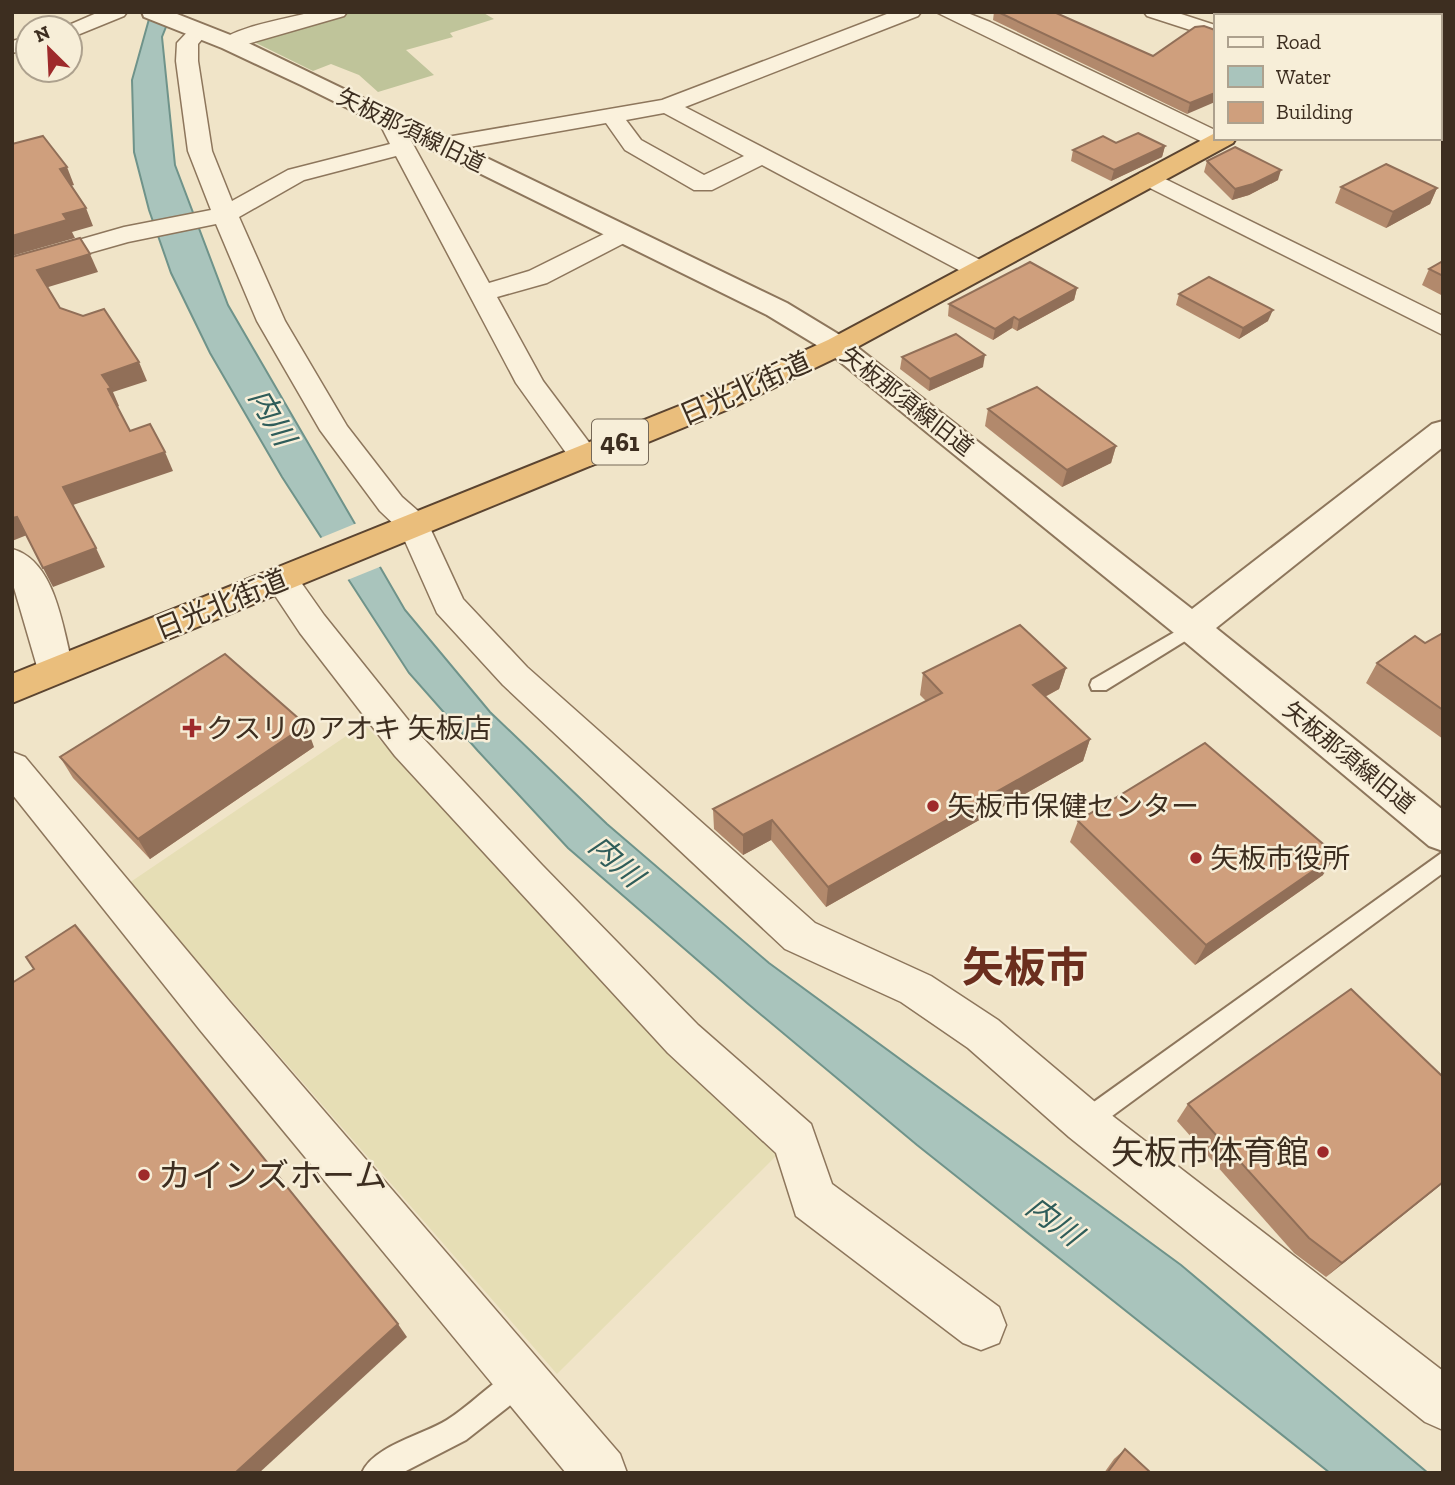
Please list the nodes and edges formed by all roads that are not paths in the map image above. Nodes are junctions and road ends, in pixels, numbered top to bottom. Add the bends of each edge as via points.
1 (117, 12) edge
2 (152, 12) edge
3 (337, 12) edge
4 (911, 12) edge
5 (946, 12) edge
6 (1154, 12) edge
7 (194, 23) edge
8 (84, 26) edge
9 (1214, 33) edge
10 (230, 43) junction
11 (667, 106) junction
12 (611, 115) junction
13 (390, 120) junction
14 (1214, 136) edge
15 (1219, 140) edge
16 (441, 145) junction
17 (401, 148) junction
18 (760, 157) junction
19 (1149, 178) junction
20 (226, 214) junction
21 (623, 234) junction
22 (12, 267) edge
23 (979, 270) junction
24 (480, 294) junction
25 (1443, 327) edge
26 (838, 346) junction
27 (1443, 431) edge
28 (585, 457) junction
29 (407, 528) junction
30 (12, 560) edge
31 (295, 573) junction
32 (1192, 628) junction
33 (56, 670) junction
34 (1099, 685) dead end
35 (12, 689) edge
36 (12, 767) edge
37 (1443, 834) edge
38 (1443, 861) edge
39 (1085, 1122) junction
40 (981, 1325) dead end
41 (522, 1380) junction
42 (1443, 1404) edge
43 (376, 1473) edge
44 (601, 1473) edge

1 - 8 street
2 - 7 street, 矢板那須線旧道
3 - 10 street
4 - 11 street
5 - 14 street
6 - 9 street
7 - 10 street, 矢板那須線旧道
7 - 20 street via 187,61 200,150
10 - 13 street, 矢板那須線旧道
11 - 12 street
11 - 18 street
12 - 16 street
12 - 18 street via 633,145 703,185
13 - 16 street, 矢板那須線旧道
13 - 17 street
15 - 19 highway, 日光北街道 / 461
16 - 21 street, 矢板那須線旧道
17 - 20 street via 296,175
17 - 24 street
18 - 23 street
19 - 23 highway, 日光北街道 / 461
19 - 25 street
20 - 22 street via 124,235
20 - 29 street via 271,321 335,430
21 - 24 street via 538,277
21 - 26 street, 矢板那須線旧道 via 777,309
23 - 26 highway, 日光北街道 / 461
24 - 28 street via 530,383
26 - 28 highway, 日光北街道 / 461
26 - 32 street, 矢板那須線旧道
27 - 32 street
28 - 29 highway, 日光北街道 / 461
29 - 31 highway, 日光北街道 / 461
29 - 39 street via 449,605 515,676 800,936 916,989 983,1034
30 - 33 street via 31,580
31 - 33 highway, 日光北街道 / 461
31 - 40 street via 312,624 408,746 683,1039 795,1140 813,1199
32 - 34 lane
32 - 37 street, 矢板那須線旧道
33 - 35 highway, 日光北街道 / 461
36 - 41 street
38 - 39 lane
39 - 42 street
41 - 43 lane via 456,1430
41 - 44 street

